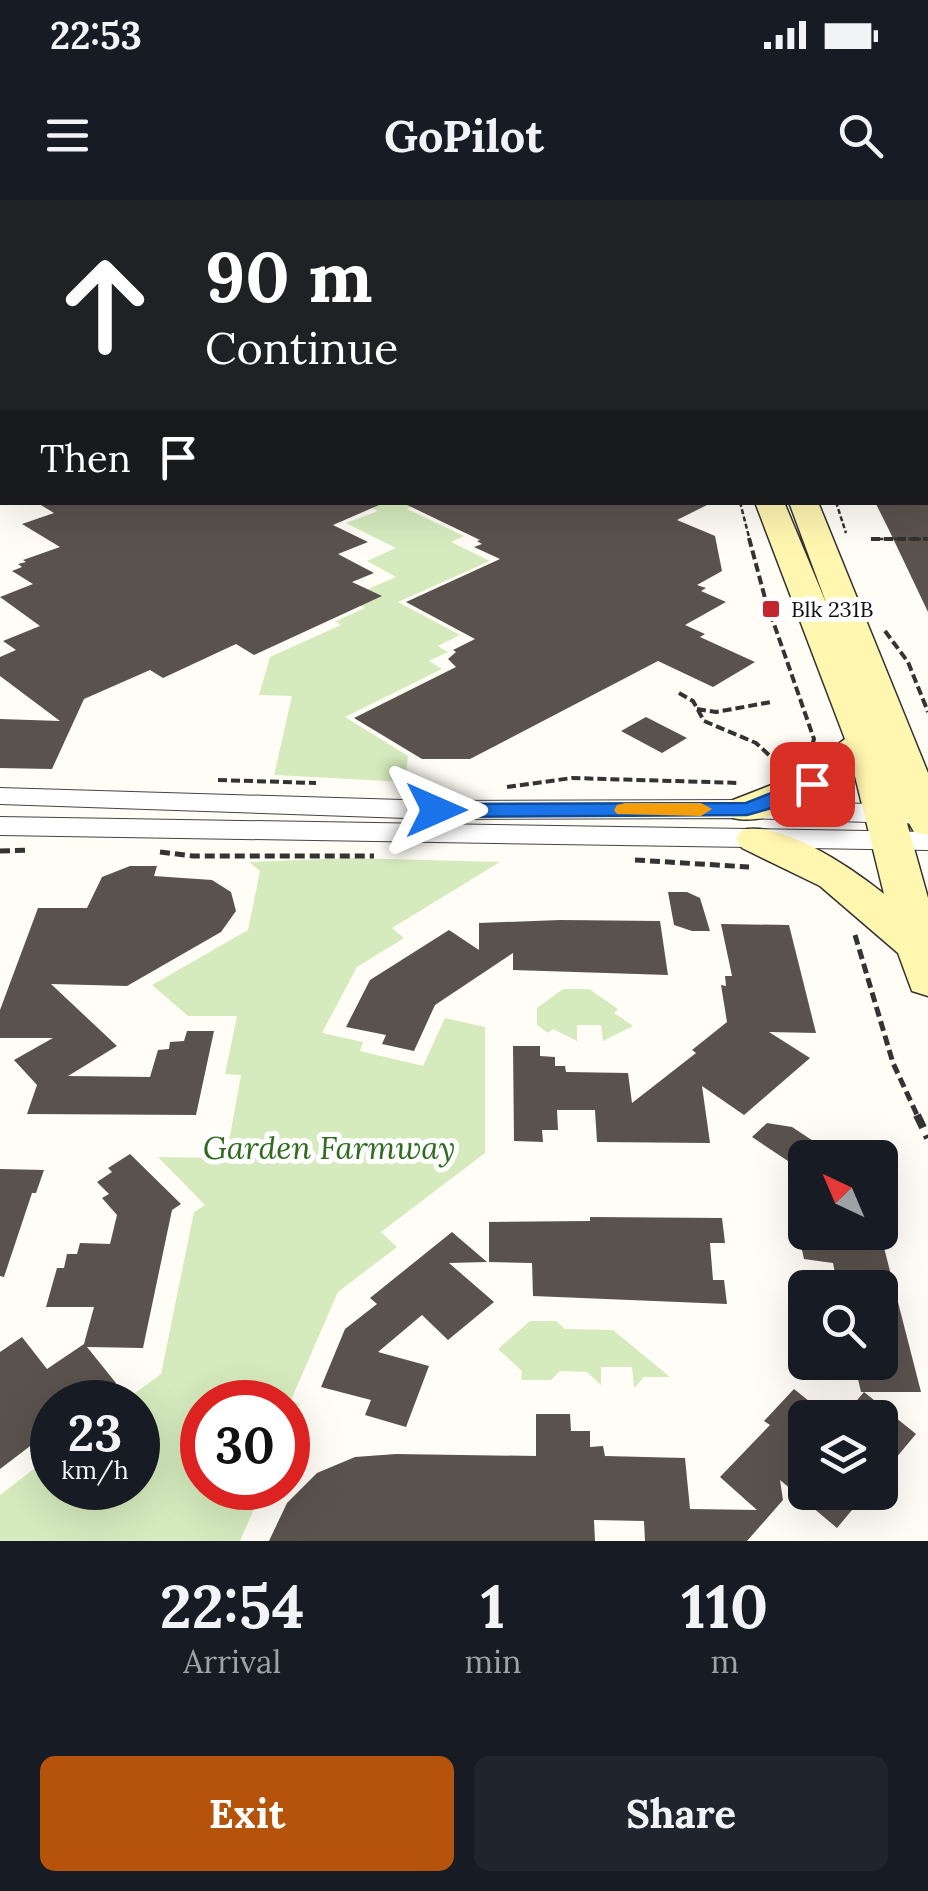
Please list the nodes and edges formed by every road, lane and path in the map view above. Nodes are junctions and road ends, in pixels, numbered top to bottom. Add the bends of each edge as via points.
1 (741, 505) edge
2 (771, 505) edge
3 (804, 505) edge
4 (837, 505) edge
5 (846, 533) dead end
6 (871, 539) dead end
7 (928, 539) edge
8 (877, 620) dead end
9 (679, 693) dead end
10 (771, 702) dead end
11 (694, 708) junction
12 (896, 727) edge
13 (810, 753) dead end
14 (928, 757) edge
15 (775, 774) dead end
16 (494, 788) dead end
17 (0, 796) edge
18 (222, 803) junction
19 (754, 825) junction
20 (914, 825) edge
21 (0, 826) edge
22 (206, 829) junction
23 (32, 850) dead end
24 (0, 851) edge
25 (155, 851) dead end
26 (380, 856) dead end
27 (632, 860) dead end
28 (851, 928) dead end
29 (922, 962) edge
30 (928, 1138) edge

1 - 13 path via 814,739
2 - 12 main road
3 - 12 main road
4 - 5 path
6 - 7 path
8 - 12 path via 908,662
9 - 11 path
10 - 11 path via 716,712
11 - 15 path via 704,721 756,743 784,770
12 - 14 main road
12 - 19 main road
12 - 20 main road
16 - 19 path via 572,778
17 - 18 street
18 - 19 street
18 - 22 street via 230,820
19 - 20 street
19 - 22 street
19 - 27 path
19 - 29 main road via 835,876
20 - 29 main road
21 - 22 street
23 - 24 path
25 - 26 path
28 - 30 path via 893,1063

